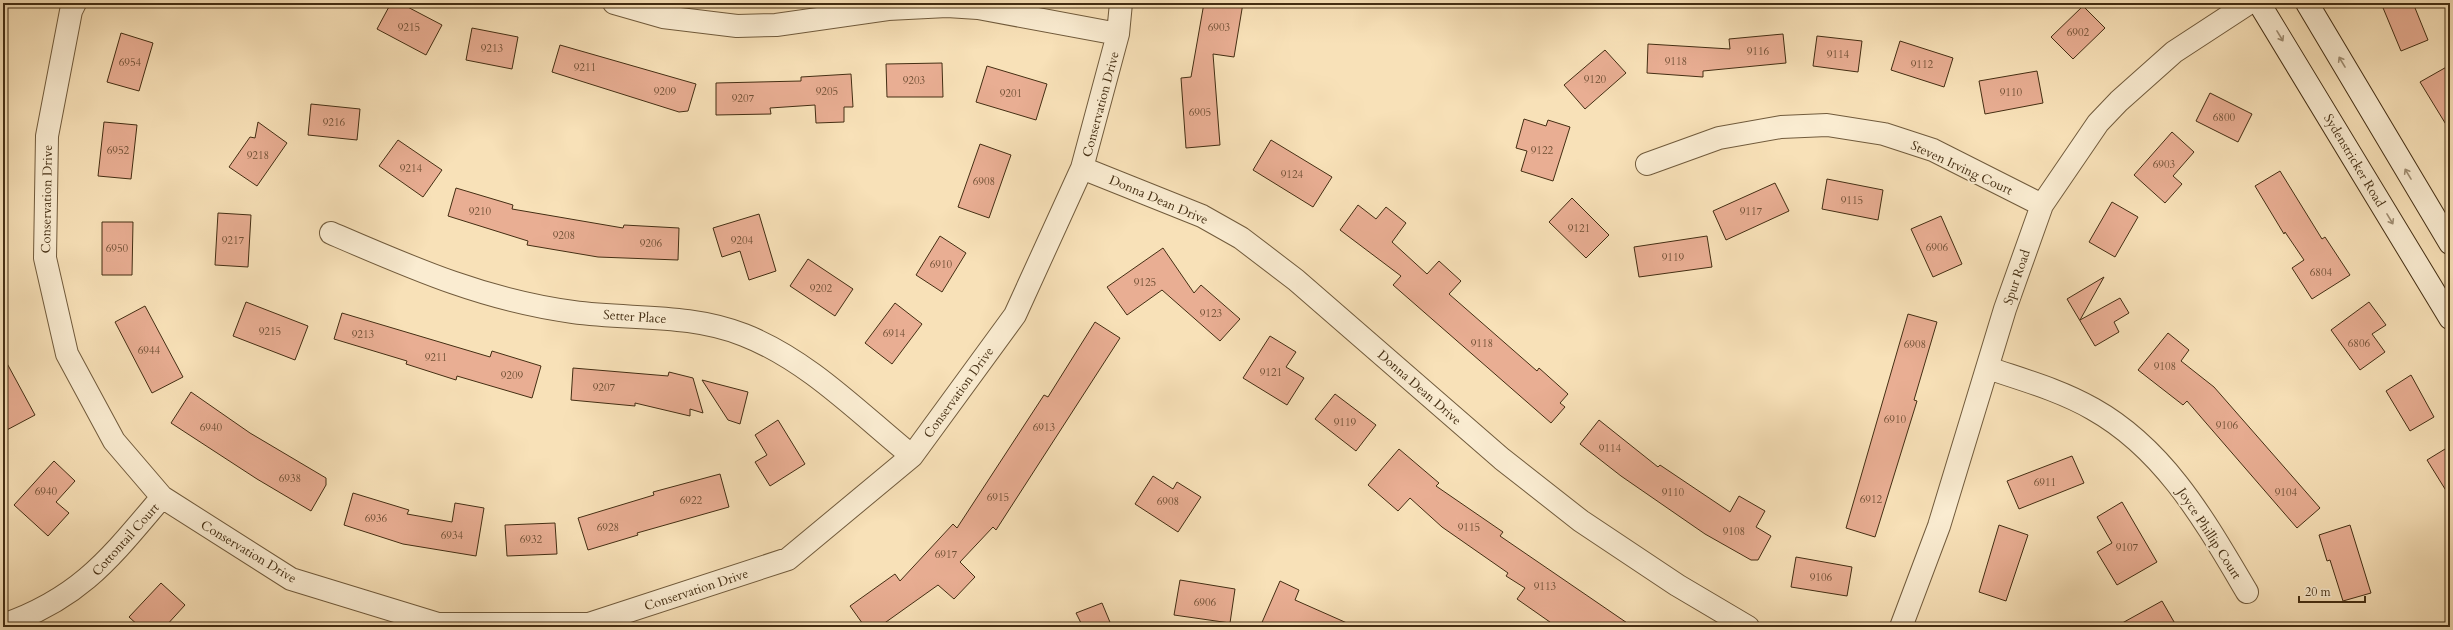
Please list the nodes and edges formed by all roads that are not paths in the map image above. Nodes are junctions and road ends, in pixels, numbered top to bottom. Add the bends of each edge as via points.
1 (75, 3) edge
2 (614, 3) edge
3 (1121, 3) edge
4 (2249, 3) edge
5 (2259, 3) edge
6 (2307, 3) edge
7 (1118, 34) junction
8 (1647, 164) dead end
9 (1082, 168) junction
10 (2042, 205) junction
11 (331, 233) dead end
12 (2450, 243) edge
13 (2450, 318) edge
14 (1988, 368) junction
15 (912, 456) junction
16 (162, 497) junction
17 (2247, 592) dead end
18 (3, 625) edge
19 (438, 625) edge
20 (1748, 627) edge
21 (1901, 627) edge

1 - 16 street, Conservation Drive via 71,11 47,136 45,258 67,354 114,441
2 - 7 street via 663,17 737,26 776,25 888,9 963,7 1010,12
3 - 7 street, Conservation Drive
4 - 10 street, Spur Road via 2174,52 2119,101 2098,124
5 -> 13 street, Sydenstricker Road
12 -> 6 street
7 - 9 street, Conservation Drive
8 - 10 street, Steven Irving Court via 1719,138 1781,127 1827,125 1884,134 1933,150
9 - 15 street, Conservation Drive via 1015,315
9 - 20 street, Donna Dean Drive via 1189,210 1241,238 1296,280 1502,459 1581,521 1677,585
10 - 14 street, Spur Road via 2005,308
11 - 15 street, Setter Place via 439,279 503,300 574,312 686,320 743,334 768,346 812,374
14 - 17 street, Joyce Phillip Court via 2057,392 2092,408 2136,439 2164,466 2188,496
14 - 21 street, Spur Road via 1939,526
15 - 19 street, Conservation Drive via 788,559 589,624
16 - 18 street, Cottontail Court via 111,557 76,589 61,599
16 - 19 street, Conservation Drive via 291,579

